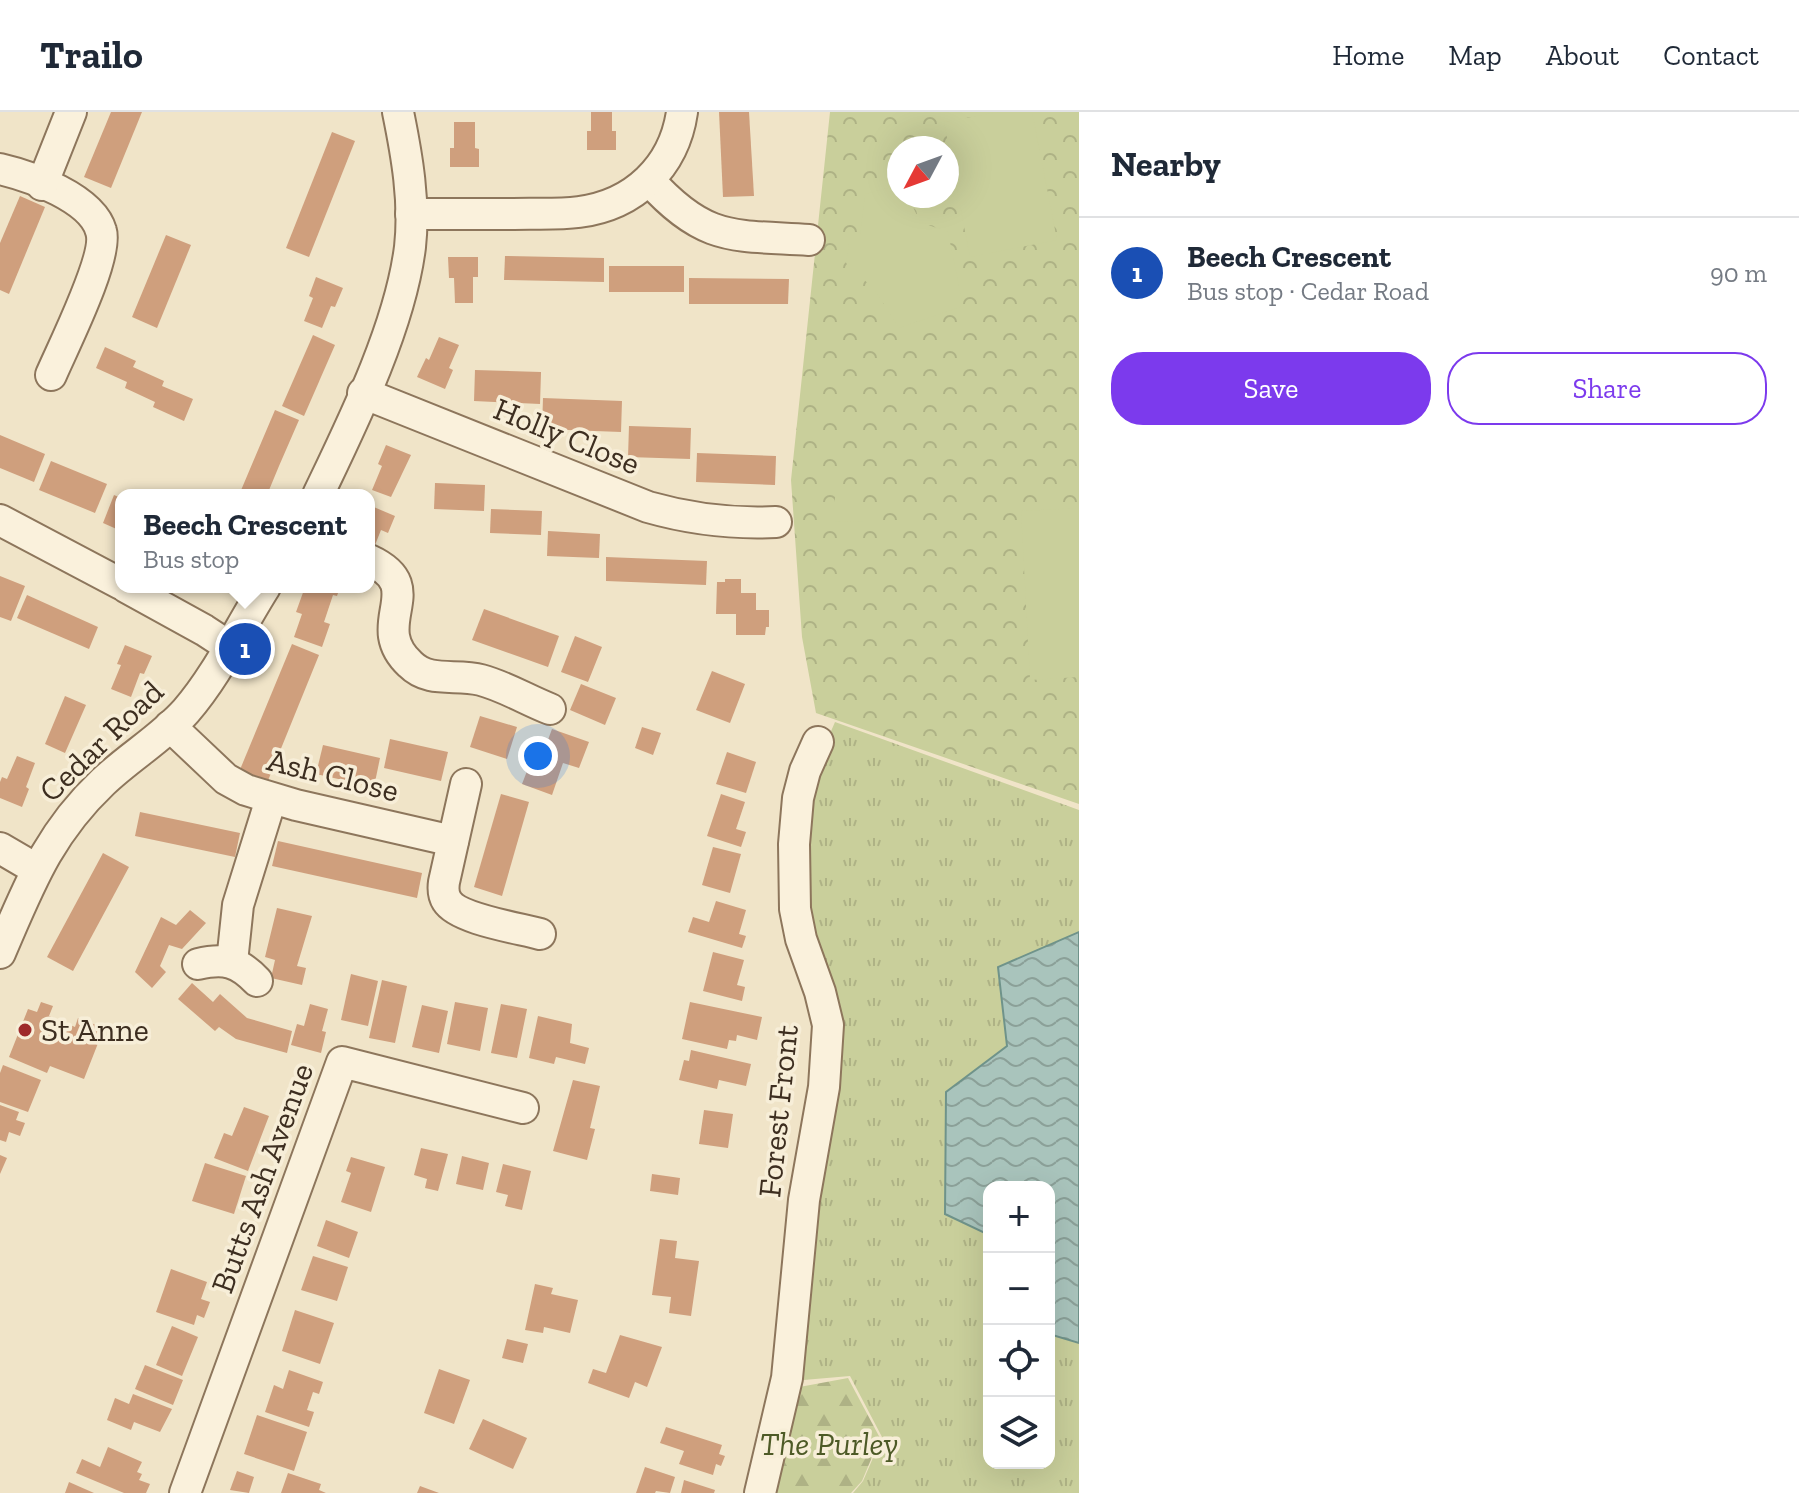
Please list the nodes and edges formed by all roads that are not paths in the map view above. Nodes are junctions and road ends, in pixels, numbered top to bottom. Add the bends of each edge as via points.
1 (71, 112) edge
2 (398, 112) edge
3 (682, 112) edge
4 (0, 169) edge
5 (649, 180) junction
6 (42, 185) junction
7 (411, 214) junction
8 (809, 240) dead end
9 (51, 375) dead end
10 (363, 393) junction
11 (321, 489) edge
12 (0, 520) edge
13 (758, 532) dead end
14 (375, 563) edge
15 (115, 582) edge
16 (136, 593) edge
17 (262, 593) edge
18 (230, 647) junction
19 (550, 709) dead end
20 (170, 726) junction
21 (818, 742) dead end
22 (466, 784) dead end
23 (271, 799) junction
24 (453, 841) junction
25 (0, 848) edge
26 (36, 869) junction
27 (540, 934) dead end
28 (0, 953) edge
29 (232, 962) junction
30 (198, 964) dead end
31 (257, 981) dead end
32 (523, 1108) dead end
33 (185, 1493) edge
34 (760, 1493) edge

1 - 6 street
2 - 7 street
3 - 5 street via 670,151
4 - 6 street
5 - 7 street via 624,198 579,212
5 - 8 street via 682,214 717,232
6 - 9 street via 86,208 96,218 103,240
7 - 10 street via 399,294
10 - 11 street
10 - 13 street, Holly Close via 648,507
12 - 15 street
14 - 19 street via 397,583 392,630 410,664 427,675 480,680
16 - 18 street
17 - 18 street, Cedar Road
18 - 20 street, Cedar Road
20 - 23 street, Ash Close via 226,779
20 - 26 street, Cedar Road via 84,800
21 - 34 street, Forest Front via 798,798 794,844 801,939 828,1025 824,1087 804,1200 787,1378
22 - 24 street
23 - 24 street, Ash Close
23 - 29 street via 238,905
24 - 27 street via 444,882 447,901 463,913
25 - 26 street
26 - 28 street, Cedar Road
29 - 30 street
29 - 31 street
32 - 33 street, Butts Ash Avenue via 342,1062

